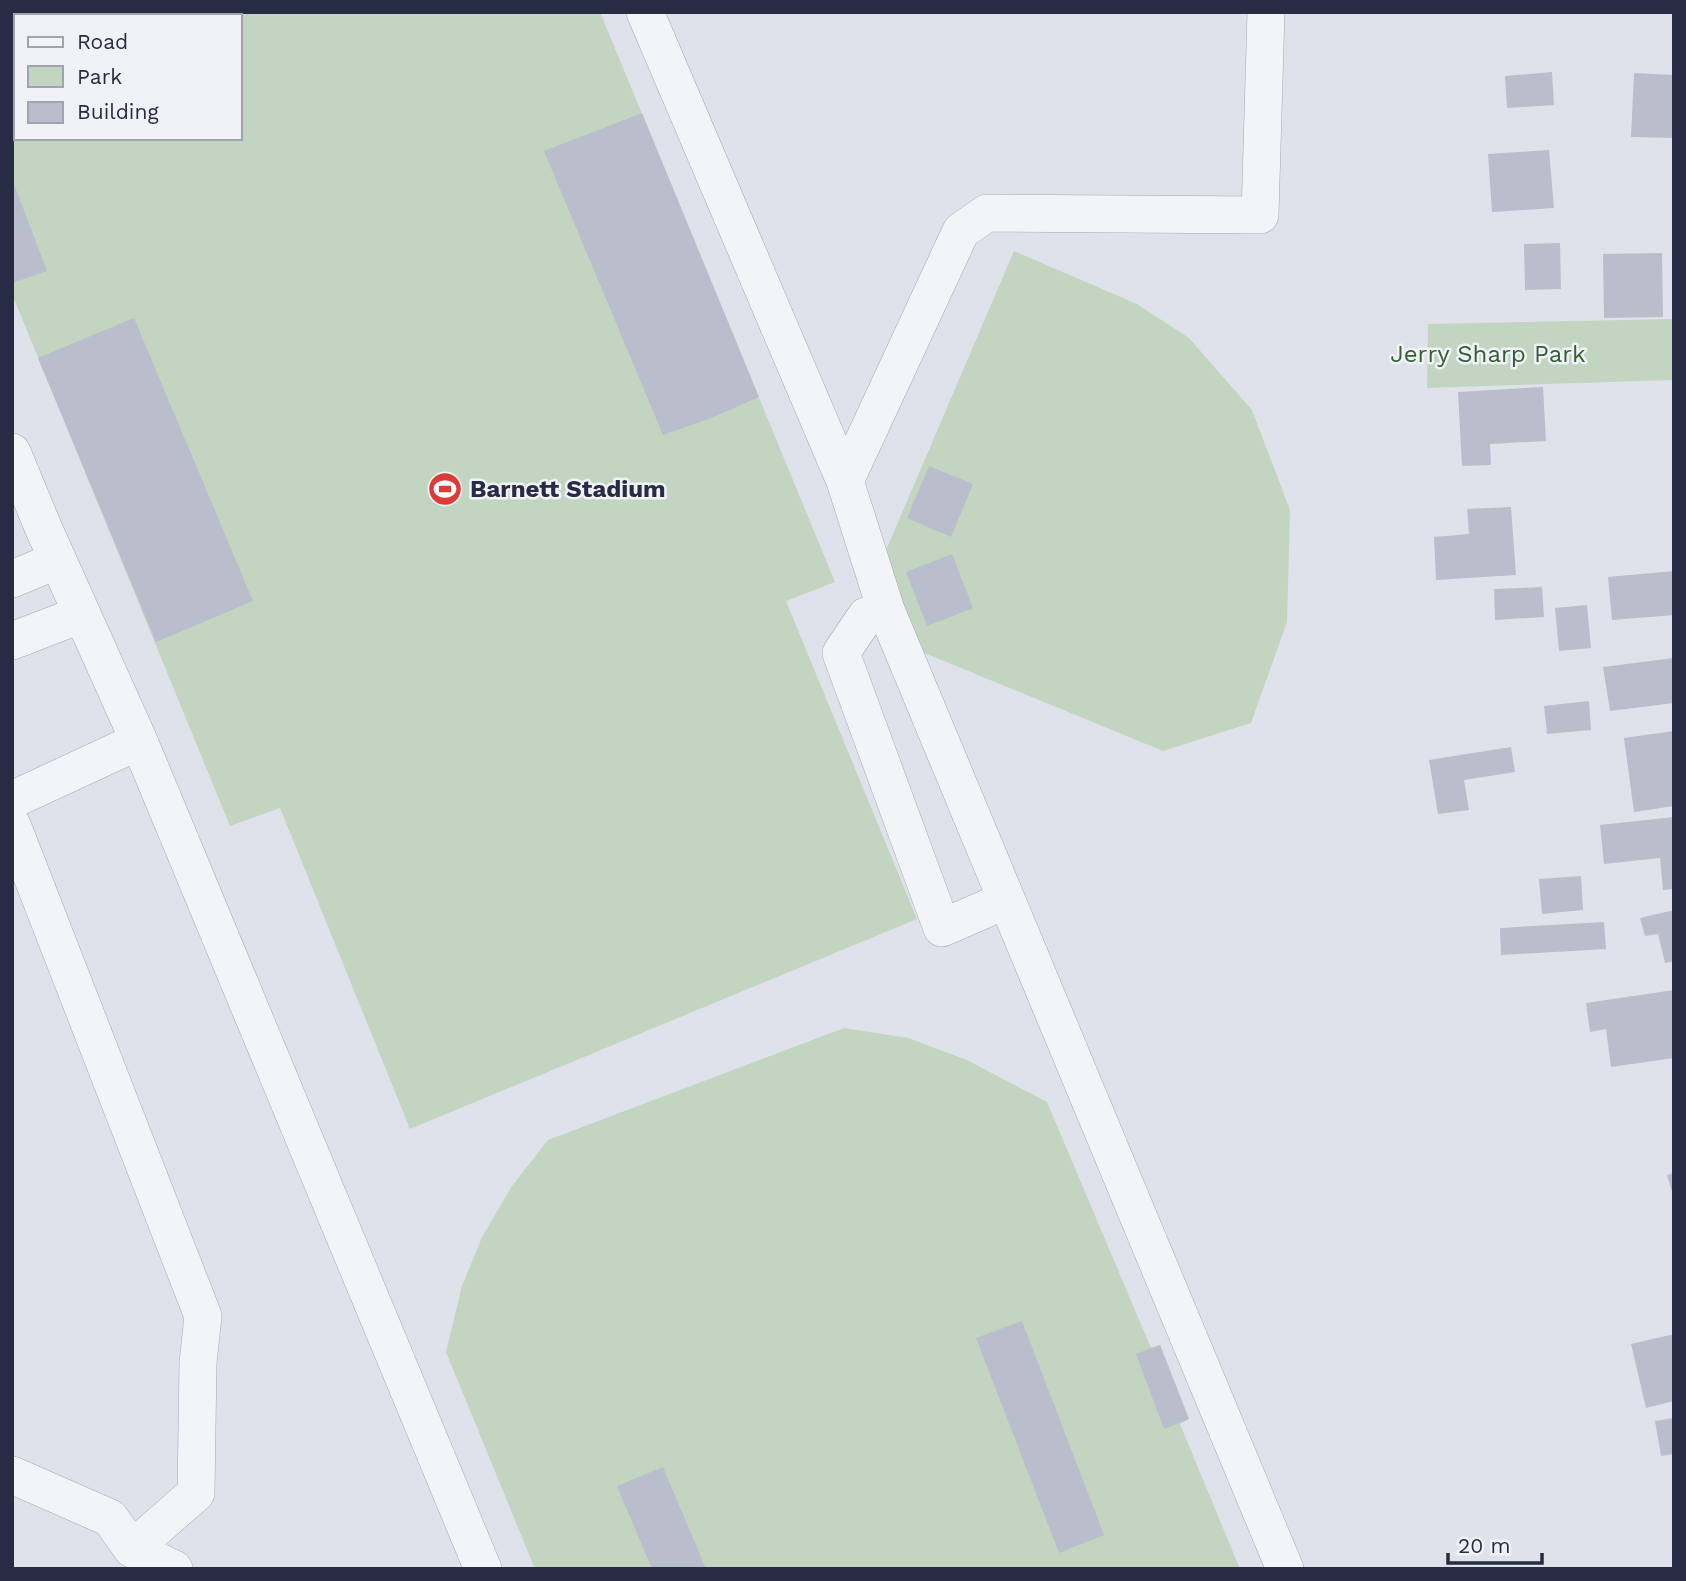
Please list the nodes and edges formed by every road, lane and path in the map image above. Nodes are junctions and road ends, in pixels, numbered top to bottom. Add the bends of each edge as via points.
1 (645, 12) edge
2 (1266, 12) edge
3 (12, 452) edge
4 (845, 481) junction
5 (58, 560) junction
6 (12, 579) edge
7 (886, 610) junction
8 (82, 614) junction
9 (12, 641) edge
10 (139, 741) junction
11 (12, 800) edge
12 (12, 825) edge
13 (1006, 900) junction
14 (12, 1475) edge
15 (132, 1549) junction
16 (174, 1569) edge
17 (483, 1569) edge
18 (1285, 1569) edge

1 - 4 lane
2 - 4 lane via 1260,215 987,214 961,231
3 - 5 lane
4 - 7 lane
5 - 6 lane
5 - 8 lane
7 - 13 lane
7 - 13 lane via 866,616 841,653 942,928
8 - 9 lane
8 - 10 lane
10 - 11 lane
10 - 17 lane
12 - 15 lane via 203,1316 195,1493
13 - 18 lane
14 - 15 lane via 110,1518
15 - 16 lane

